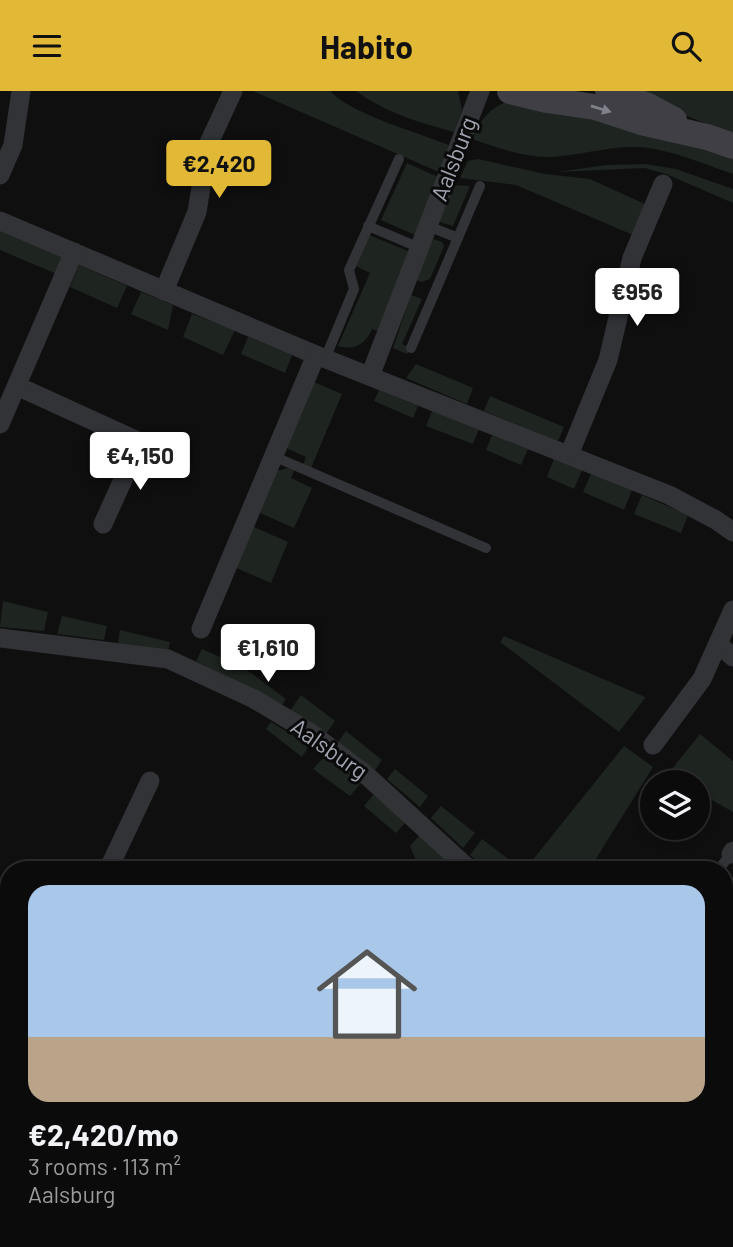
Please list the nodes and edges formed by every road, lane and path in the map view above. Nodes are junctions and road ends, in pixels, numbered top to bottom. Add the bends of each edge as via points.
1 (21, 91) edge
2 (233, 91) edge
3 (480, 91) edge
4 (510, 91) edge
5 (608, 91) edge
6 (707, 137) junction
7 (733, 146) edge
8 (399, 159) dead end
9 (0, 175) edge
10 (663, 184) dead end
11 (480, 185) dead end
12 (0, 221) edge
13 (368, 226) junction
14 (428, 226) junction
15 (458, 238) junction
16 (420, 249) junction
17 (74, 252) junction
18 (164, 291) junction
19 (411, 348) dead end
20 (320, 357) junction
21 (370, 376) junction
22 (17, 386) junction
23 (0, 424) edge
24 (140, 442) junction
25 (166, 454) dead end
26 (569, 455) junction
27 (273, 456) junction
28 (103, 524) dead end
29 (733, 532) edge
30 (486, 548) dead end
31 (733, 610) edge
32 (201, 629) dead end
33 (0, 638) edge
34 (726, 651) edge
35 (653, 745) dead end
36 (150, 781) dead end
37 (112, 861) edge
38 (460, 861) edge

1 - 9 street via 13,145
2 - 18 street via 208,145 197,212
3 - 14 street, Aalsburg
4 -> 6 street via 595,107
5 - 6 street
6 - 7 street
8 - 13 lane
10 - 26 street via 632,258 608,360
11 - 15 lane, Aalsburg
12 - 17 street
13 - 16 lane
13 - 20 lane via 349,270 354,289
14 - 15 lane, Aalsburg
14 - 16 street, Aalsburg
15 - 19 lane, Aalsburg
16 - 21 street, Aalsburg
17 - 18 street
17 - 22 street
18 - 20 street
20 - 21 street
20 - 27 street
21 - 26 street
22 - 23 street
22 - 24 street
24 - 25 street
24 - 28 street
26 - 29 street via 670,495
27 - 30 lane
27 - 32 street
31 - 34 street
33 - 38 street, Aalsburg via 168,659 254,699 311,733 364,773
34 - 35 street
36 - 37 street

